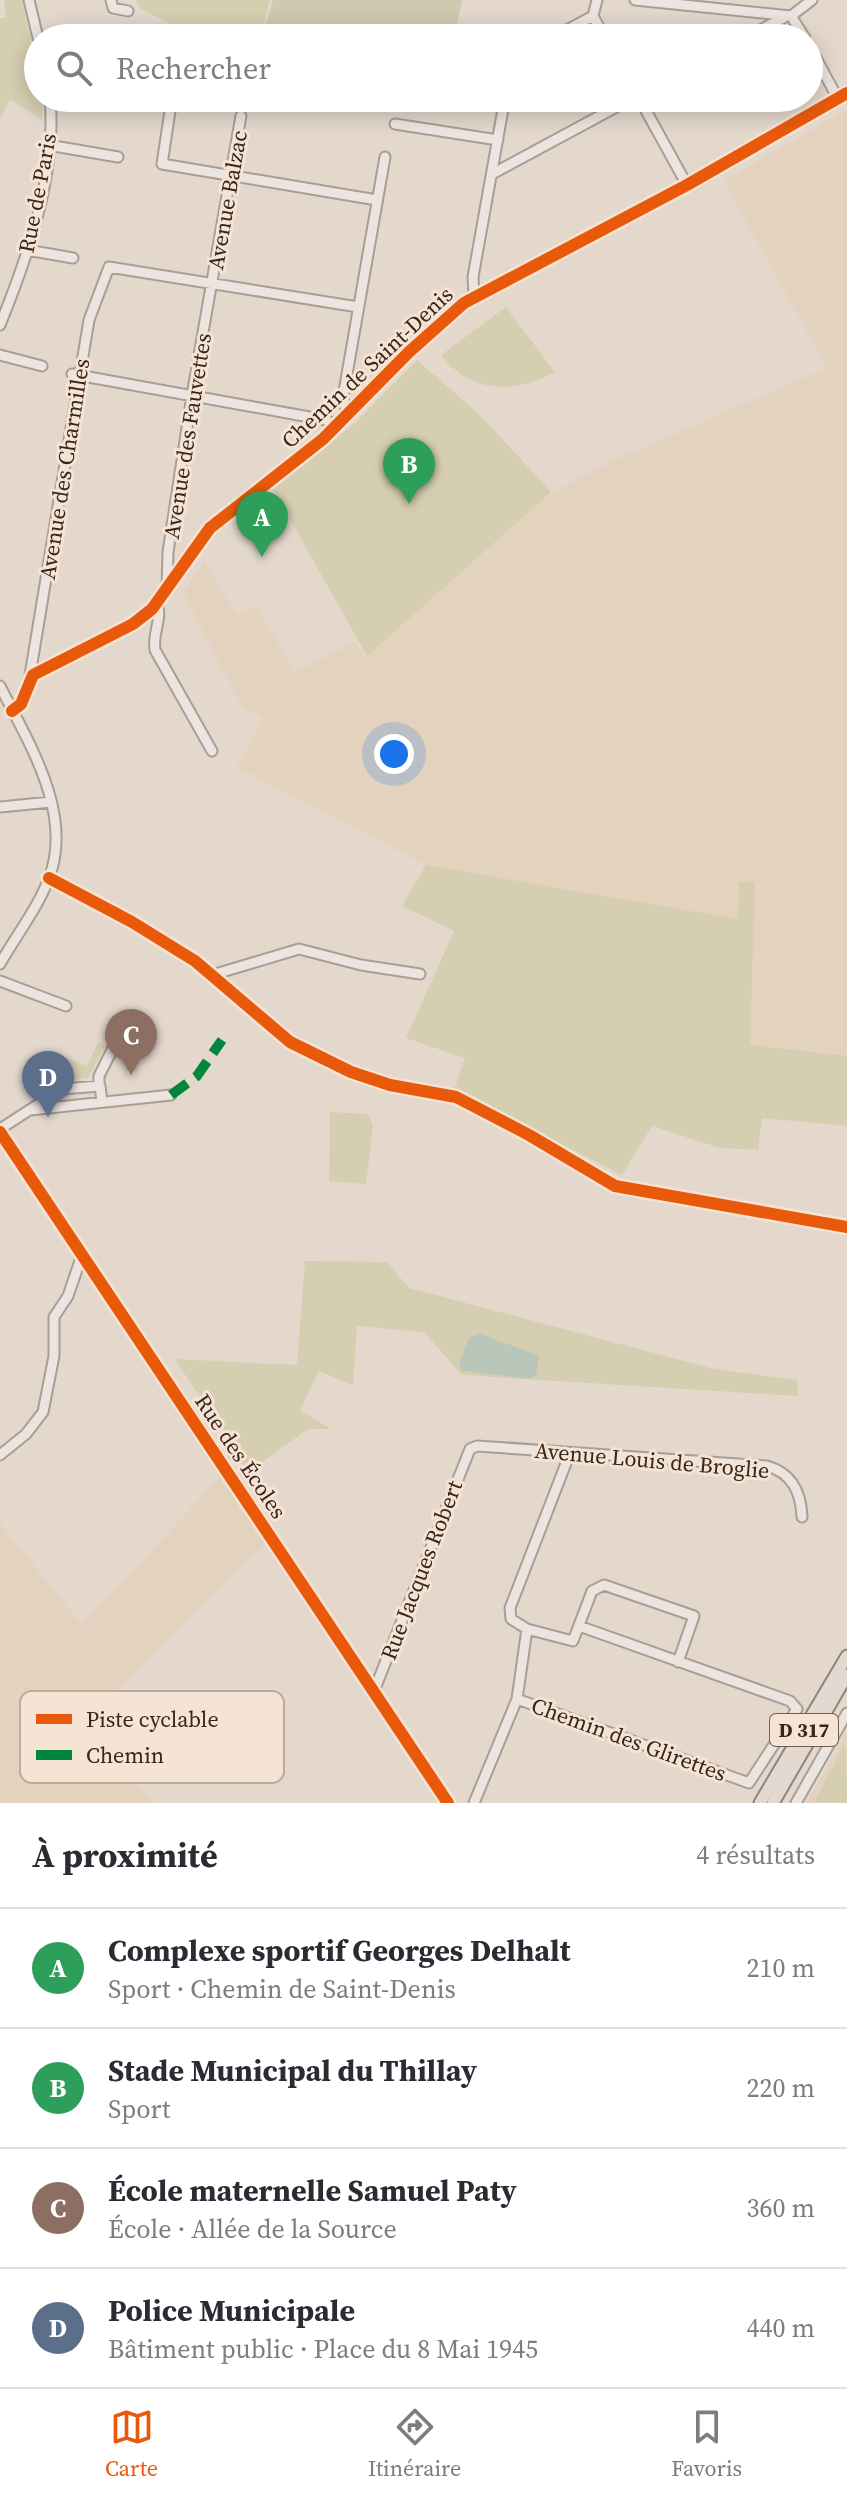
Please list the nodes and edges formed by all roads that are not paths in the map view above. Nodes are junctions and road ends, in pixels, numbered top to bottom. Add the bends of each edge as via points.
1 (29, 0) edge
2 (111, 0) edge
3 (597, 0) edge
4 (635, 0) edge
5 (812, 0) edge
6 (128, 11) dead end
7 (593, 16) junction
8 (788, 16) junction
9 (35, 24) edge
10 (578, 24) edge
11 (597, 24) edge
12 (772, 24) edge
13 (794, 24) edge
14 (823, 67) edge
15 (842, 96) edge
16 (823, 107) edge
17 (50, 112) edge
18 (170, 112) edge
19 (503, 112) edge
20 (609, 112) edge
21 (644, 112) edge
22 (814, 112) edge
23 (241, 116) dead end
24 (395, 124) dead end
25 (498, 140) junction
26 (48, 145) junction
27 (118, 157) dead end
28 (385, 157) dead end
29 (492, 174) junction
30 (230, 175) junction
31 (687, 185) junction
32 (377, 200) junction
33 (27, 250) junction
34 (73, 258) dead end
35 (212, 283) junction
36 (474, 296) junction
37 (358, 307) junction
38 (0, 325) edge
39 (0, 355) edge
40 (42, 366) dead end
41 (76, 374) junction
42 (192, 395) junction
43 (347, 416) junction
44 (335, 425) junction
45 (167, 590) junction
46 (157, 603) junction
47 (29, 681) junction
48 (0, 686) edge
49 (12, 711) junction
50 (212, 751) dead end
51 (51, 802) junction
52 (0, 807) edge
53 (49, 878) junction
54 (0, 964) edge
55 (420, 974) dead end
56 (212, 975) junction
57 (0, 981) edge
58 (66, 1006) dead end
59 (114, 1046) dead end
60 (99, 1086) junction
61 (171, 1095) dead end
62 (102, 1102) junction
63 (30, 1110) junction
64 (0, 1130) edge
65 (847, 1227) edge
66 (82, 1255) junction
67 (470, 1449) joint
68 (570, 1453) junction
69 (0, 1455) edge
70 (802, 1517) dead end
71 (579, 1626) junction
72 (527, 1629) junction
73 (847, 1656) edge
74 (678, 1662) junction
75 (847, 1675) edge
76 (374, 1691) junction
77 (517, 1699) junction
78 (847, 1713) edge
79 (448, 1803) edge
80 (474, 1803) edge
81 (760, 1803) edge
82 (773, 1803) edge
83 (796, 1803) edge

1 - 9 street
2 - 6 street via 113,8
3 - 7 street
4 - 8 street
5 - 8 street
7 - 10 street
7 - 11 street
8 - 12 street
8 - 13 street
14 - 15 street
15 - 16 street, Chemin de Saint-Denis
17 - 26 street, Rue de Paris
18 - 30 street via 162,164
19 - 25 street
20 - 29 street
21 - 31 street
22 - 31 street, Chemin de Saint-Denis
23 - 30 street, Avenue Balzac
24 - 25 street
25 - 29 street
26 - 27 street
26 - 33 street, Rue de Paris
28 - 32 street
29 - 36 street
30 - 32 street
30 - 35 street, Avenue Balzac
31 - 36 street, Chemin de Saint-Denis
32 - 37 street
33 - 34 street
33 - 38 street, Rue de Paris
35 - 37 street
35 - 41 street, Avenue des Charmilles via 109,267
35 - 42 street, Avenue des Fauvettes
36 - 43 street, Chemin de Saint-Denis
37 - 43 street via 343,397
39 - 40 street
41 - 42 street
41 - 47 street, Avenue des Charmilles
42 - 44 street
42 - 45 street, Avenue des Fauvettes
43 - 44 street, Chemin de Saint-Denis
44 - 45 street, Chemin de Saint-Denis via 210,528
45 - 46 street, Chemin de Saint-Denis
46 - 47 street, Chemin de Saint-Denis via 133,624
46 - 50 street via 155,650
47 - 49 street, Chemin de Saint-Denis via 21,704
48 - 49 street
49 - 51 street
51 - 52 street
51 - 53 street via 56,834
53 - 54 street
53 - 56 street via 132,922
55 - 56 street via 299,949
56 - 65 street via 255,1016 319,1058 390,1085 456,1097 615,1186
57 - 58 street
59 - 60 street
60 - 62 street
60 - 63 street via 62,1089
61 - 62 street
62 - 63 street
63 - 64 street
64 - 66 street, Rue des Écoles
66 - 69 street via 68,1296 54,1317 54,1356 43,1412
66 - 76 street, Rue des Écoles
67 - 68 street, Avenue Louis de Broglie
67 - 76 street, Rue Jacques Robert
68 - 70 street, Avenue Louis de Broglie via 782,1470 802,1501
68 - 72 street via 510,1608 511,1619
71 - 72 street via 570,1642
71 - 74 street
71 - 74 street via 592,1591 604,1585 694,1616
72 - 77 street
73 - 81 main road, D 317
74 - 77 street, Chemin des Glirettes via 790,1701 797,1709 749,1783
75 - 82 main road, D 317
76 - 79 street, Rue des Écoles
77 - 80 street
78 - 83 street

